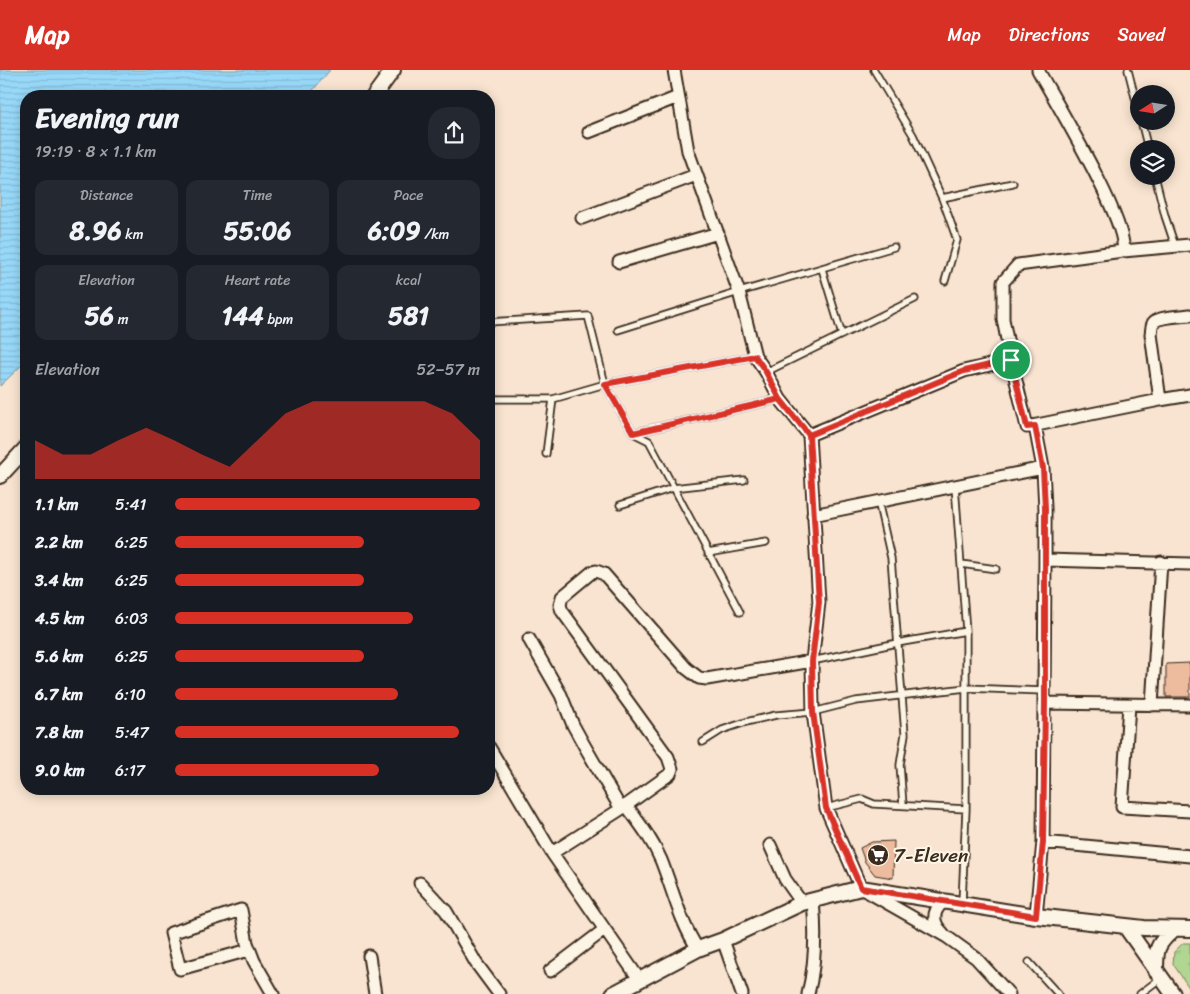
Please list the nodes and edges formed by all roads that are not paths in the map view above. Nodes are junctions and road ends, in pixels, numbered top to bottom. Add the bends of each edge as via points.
1 (393, 70) edge
2 (674, 70) edge
3 (874, 70) edge
4 (1038, 70) edge
5 (1128, 70) edge
6 (1132, 85) edge
7 (378, 90) edge
8 (678, 98) junction
9 (589, 132) dead end
10 (696, 175) junction
11 (1013, 183) dead end
12 (1156, 185) edge
13 (942, 198) junction
14 (582, 218) dead end
15 (718, 233) junction
16 (1190, 245) edge
17 (894, 247) dead end
18 (1175, 248) junction
19 (1123, 252) junction
20 (619, 262) dead end
21 (822, 268) junction
22 (945, 281) dead end
23 (739, 292) junction
24 (915, 299) dead end
25 (1190, 315) edge
26 (495, 322) edge
27 (618, 330) dead end
28 (842, 335) junction
29 (755, 356) junction
30 (1011, 360) junction
31 (766, 372) junction
32 (605, 384) junction
33 (1190, 395) edge
34 (495, 399) edge
35 (553, 399) junction
36 (780, 399) junction
37 (1160, 400) junction
38 (1035, 426) junction
39 (633, 433) junction
40 (809, 435) junction
41 (20, 454) edge
42 (546, 454) dead end
43 (1043, 468) junction
44 (0, 476) edge
45 (744, 480) dead end
46 (955, 486) junction
47 (673, 488) junction
48 (878, 502) junction
49 (620, 505) dead end
50 (813, 515) junction
51 (766, 543) dead end
52 (708, 553) junction
53 (1045, 560) junction
54 (1161, 562) junction
55 (961, 564) junction
56 (1190, 564) edge
57 (996, 570) dead end
58 (740, 612) dead end
59 (966, 632) junction
60 (529, 639) dead end
61 (897, 643) junction
62 (812, 661) junction
63 (966, 688) junction
64 (1044, 691) junction
65 (901, 694) junction
66 (1045, 703) junction
67 (1129, 705) junction
68 (1152, 705) junction
69 (1190, 705) edge
70 (813, 712) junction
71 (703, 742) dead end
72 (495, 758) edge
73 (903, 805) junction
74 (623, 807) junction
75 (826, 808) junction
76 (966, 809) junction
77 (1190, 810) edge
78 (1043, 842) junction
79 (770, 845) dead end
80 (552, 853) junction
81 (1190, 856) edge
82 (420, 883) dead end
83 (861, 888) junction
84 (808, 902) junction
85 (955, 903) junction
86 (1036, 916) junction
87 (1125, 926) junction
88 (1174, 929) junction
89 (1190, 929) edge
90 (604, 930) junction
91 (947, 937) junction
92 (723, 940) junction
93 (698, 948) junction
94 (249, 950) junction
95 (369, 956) dead end
96 (1029, 962) dead end
97 (550, 971) dead end
98 (1159, 975) junction
99 (639, 979) junction
100 (273, 994) edge
101 (375, 994) edge
102 (499, 994) edge
103 (613, 994) edge
104 (742, 994) edge
105 (808, 994) edge
106 (1009, 994) edge
107 (1058, 994) edge
108 (1140, 994) edge
109 (1172, 994) edge

1 - 7 street
2 - 8 street
3 - 13 lane via 913,135
4 - 19 street via 1107,197 1118,222
5 - 6 lane
8 - 9 street
8 - 10 street
10 - 14 street
10 - 15 street
11 - 13 lane
12 - 18 lane
13 - 22 lane via 957,240
15 - 20 street
15 - 23 street
16 - 18 street
17 - 21 lane
18 - 19 street
19 - 30 street via 1018,266 1003,282 1003,319
21 - 23 lane
21 - 28 lane
23 - 27 lane
23 - 29 street
24 - 28 lane
25 - 37 street via 1160,319 1152,326
26 - 32 lane via 588,316
28 - 31 lane
29 - 31 street
29 - 32 lane
30 - 38 street via 1027,427
30 - 40 street via 964,371
31 - 36 street
32 - 35 lane
32 - 39 lane
33 - 37 street
34 - 35 lane
35 - 42 lane
36 - 39 lane
36 - 40 street
37 - 38 street
38 - 43 street
39 - 47 lane via 648,441
40 - 50 street
41 - 44 street
43 - 46 street
43 - 53 street
45 - 47 lane
46 - 48 street
46 - 55 lane
47 - 49 lane
47 - 52 lane
48 - 50 street
48 - 61 lane via 891,558
50 - 62 street via 819,602
51 - 52 lane
52 - 58 lane
53 - 54 street
53 - 64 street
54 - 56 street
54 - 68 street
55 - 57 lane
55 - 59 lane
59 - 61 lane
59 - 63 lane
60 - 74 street via 561,695 577,732
61 - 62 lane
61 - 65 lane
62 - 70 street
62 - 74 street via 698,678 604,574 592,572 562,597 560,605 668,757 672,769 670,774
63 - 64 lane
63 - 65 lane
63 - 76 lane
64 - 66 street
65 - 70 lane
65 - 73 lane via 905,734 900,765
66 - 67 street
66 - 78 street
67 - 68 street
67 - 77 street via 1122,807
68 - 69 street
70 - 71 lane via 746,722 722,730
70 - 75 street
72 - 80 street
73 - 75 lane via 874,804 862,799
73 - 76 lane
74 - 80 street
74 - 93 street via 648,833 689,935
75 - 83 street
76 - 85 lane
78 - 81 street
78 - 86 street
79 - 84 street via 785,879
80 - 90 street
82 - 102 street via 446,911 476,963
83 - 84 street
83 - 85 street
83 - 91 street
84 - 92 street
84 - 105 street via 815,948
85 - 86 street
85 - 91 street via 941,904 934,920
86 - 87 street
87 - 88 street
87 - 98 street
88 - 89 street
88 - 98 street via 1161,940 1156,954
90 - 97 street
90 - 99 street
91 - 106 street via 976,958
92 - 93 street
92 - 104 street
93 - 99 street
94 - 94 street via 241,910 171,933 180,970
94 - 100 street
95 - 101 street
96 - 107 lane
98 - 108 lane
98 - 109 street
99 - 103 street

